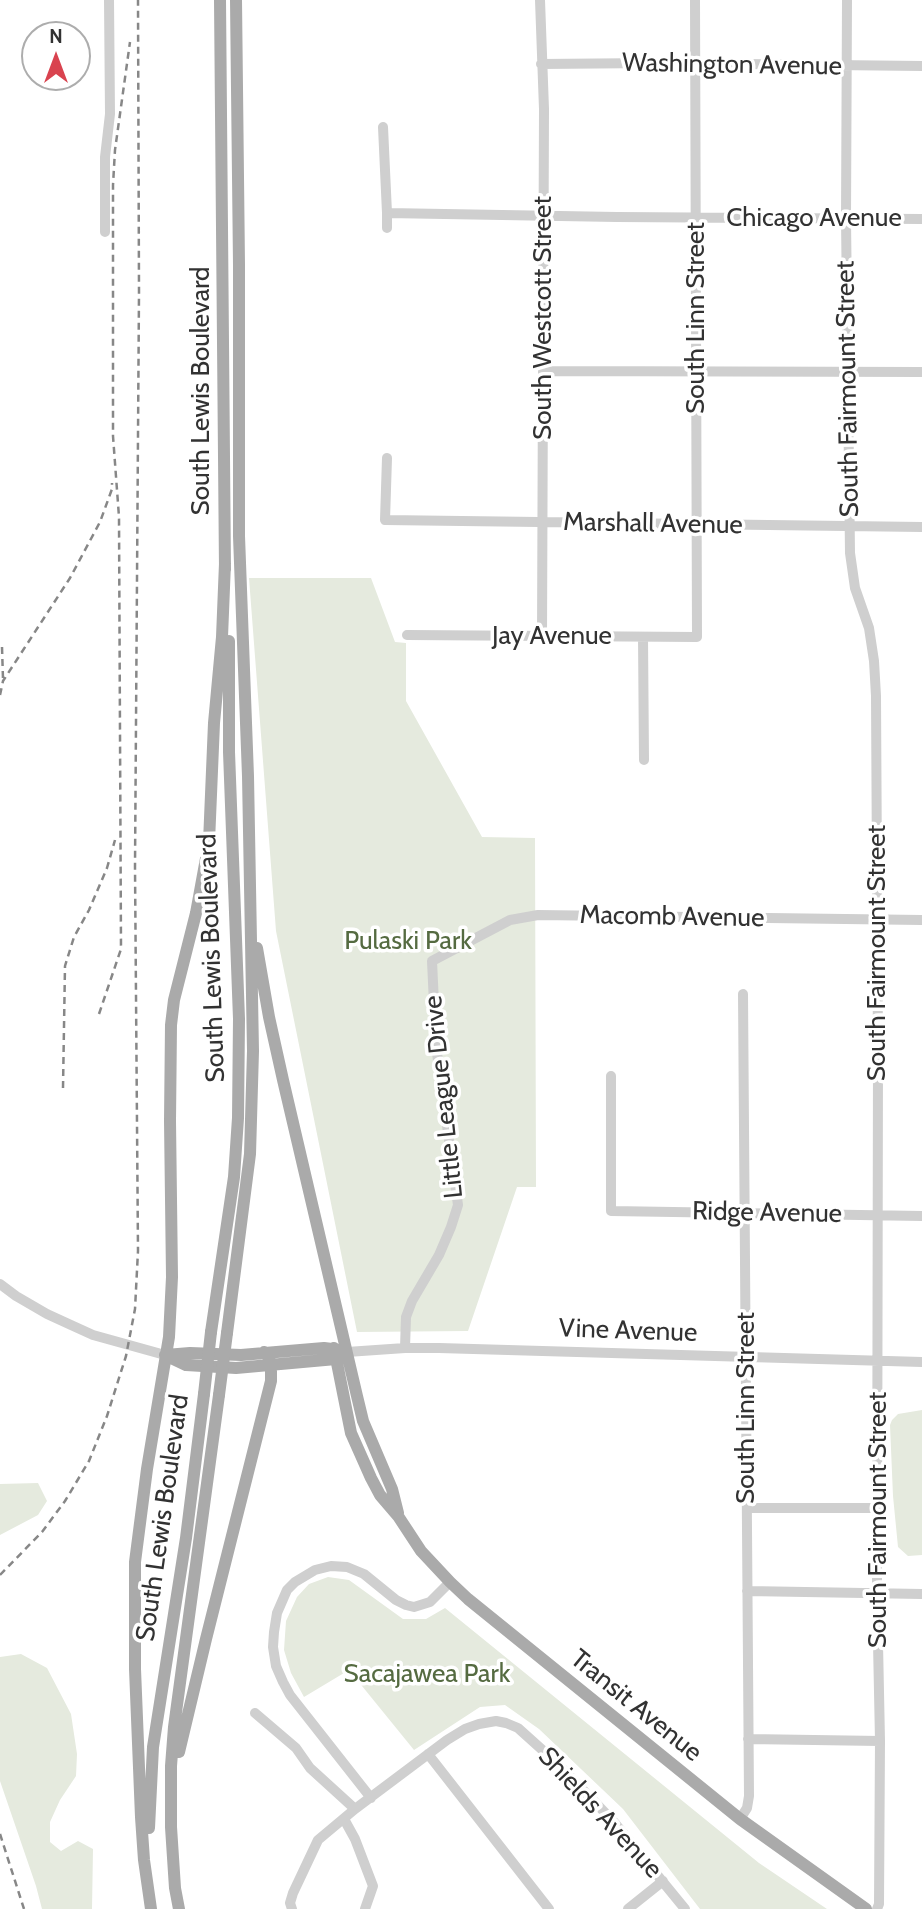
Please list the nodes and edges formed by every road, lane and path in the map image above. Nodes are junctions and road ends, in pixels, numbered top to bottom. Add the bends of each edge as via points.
1 (109, 0) edge
2 (220, 0) edge
3 (236, 0) edge
4 (540, 0) edge
5 (695, 0) edge
6 (847, 0) edge
7 (695, 63) junction
8 (541, 64) junction
9 (847, 66) junction
10 (922, 66) edge
11 (383, 127) dead end
12 (387, 213) junction
13 (543, 216) junction
14 (696, 218) junction
15 (846, 219) junction
16 (922, 219) edge
17 (387, 228) dead end
18 (105, 232) dead end
19 (543, 371) junction
20 (696, 371) junction
21 (849, 372) junction
22 (922, 372) edge
23 (387, 458) dead end
24 (542, 522) junction
25 (696, 525) junction
26 (849, 525) junction
27 (922, 527) edge
28 (225, 563) junction
29 (407, 635) dead end
30 (542, 637) junction
31 (643, 637) junction
32 (697, 637) joint
33 (644, 760) dead end
34 (250, 895) junction
35 (876, 919) junction
36 (922, 920) edge
37 (432, 961) joint
38 (743, 995) dead end
39 (611, 1076) dead end
40 (744, 1213) junction
41 (877, 1216) junction
42 (922, 1216) edge
43 (0, 1284) edge
44 (405, 1348) junction
45 (264, 1352) junction
46 (339, 1353) junction
47 (166, 1355) junction
48 (746, 1358) junction
49 (878, 1362) junction
50 (922, 1362) edge
51 (271, 1365) junction
52 (747, 1508) junction
53 (878, 1508) junction
54 (450, 1583) junction
55 (747, 1591) junction
56 (877, 1594) junction
57 (922, 1594) edge
58 (256, 1713) dead end
59 (748, 1739) junction
60 (880, 1741) junction
61 (428, 1754) junction
62 (170, 1798) junction
63 (371, 1798) junction
64 (355, 1809) junction
65 (344, 1819) junction
66 (740, 1819) junction
67 (663, 1881) junction
68 (152, 1909) edge
69 (179, 1909) edge
70 (292, 1909) edge
71 (365, 1909) edge
72 (549, 1909) edge
73 (628, 1909) edge
74 (685, 1909) edge
75 (866, 1909) edge
76 (877, 1909) edge

1 - 18 street
2 - 28 main road, South Lewis Boulevard
3 - 34 main road, South Lewis Boulevard via 239,536
4 - 8 street, South Westcott Street
5 - 7 street, South Linn Street
6 - 9 street, South Fairmount Street
7 - 8 street, Washington Avenue
7 - 9 street, Washington Avenue
7 - 14 street, South Linn Street
8 - 13 street, South Westcott Street
9 - 10 street, Washington Avenue
9 - 15 street, South Fairmount Street
11 - 12 street
12 - 13 street, Chicago Avenue
12 - 17 street
13 - 14 street, Chicago Avenue
13 - 19 street, South Westcott Street
14 - 15 street, Chicago Avenue
14 - 20 street, South Linn Street
15 - 16 street, Chicago Avenue
15 - 21 street, South Fairmount Street
19 - 20 street
19 - 24 street, South Westcott Street
20 - 21 street
20 - 25 street, South Linn Street
21 - 22 street
21 - 26 street, South Fairmount Street
23 - 24 street, Marshall Avenue via 385,520
24 - 25 street, Marshall Avenue
24 - 30 street, South Westcott Street
25 - 26 street, Marshall Avenue
25 - 32 street, South Linn Street
26 - 27 street, Marshall Avenue
26 - 35 street, South Fairmount Street via 852,572 874,661
28 - 47 main road via 209,842 171,1025 171,1308
28 - 68 main road, South Lewis Boulevard, bridge via 238,1118 186,1538 153,1747
29 - 30 street, Jay Avenue
30 - 31 street, Jay Avenue
31 - 32 street, Jay Avenue
31 - 33 street
34 - 46 main road, Transit Avenue via 270,1017
34 - 62 main road, South Lewis Boulevard, bridge via 250,1154 174,1727
35 - 36 street, Macomb Avenue
35 - 37 street, Macomb Avenue via 538,915 510,920
35 - 41 street, South Fairmount Street
37 - 44 street, Little League Drive via 436,1046 457,1205 439,1255 406,1317
38 - 40 street, South Linn Street
39 - 40 street, Ridge Avenue via 611,1211
40 - 41 street, Ridge Avenue
40 - 48 street, South Linn Street
41 - 42 street, Ridge Avenue
41 - 49 street, South Fairmount Street
43 - 47 street via 47,1314 93,1335
44 - 46 street, Vine Avenue
44 - 48 street, Vine Avenue
45 - 46 main road
45 - 47 main road
45 - 51 main road
46 - 51 main road
46 - 54 main road, Transit Avenue via 392,1489 398,1516
47 - 51 main road via 186,1365
47 - 68 main road via 135,1562 141,1817
48 - 49 street, Vine Avenue
48 - 52 street, South Linn Street
49 - 50 street, Vine Avenue
49 - 53 street, South Fairmount Street
51 - 62 main road via 271,1381
52 - 53 street
52 - 55 street, South Linn Street
53 - 56 street, South Fairmount Street
54 - 63 street via 430,1602 414,1607 396,1600 364,1574 331,1566 295,1582 277,1613 273,1647 283,1682
54 - 66 main road, Transit Avenue
55 - 56 street
55 - 59 street, South Linn Street
56 - 57 street
56 - 60 street, South Fairmount Street
58 - 64 street
59 - 60 street
59 - 66 street, South Linn Street via 749,1796
60 - 76 street, South Fairmount Street
61 - 63 street
61 - 67 street, Shields Avenue via 479,1724 496,1721 518,1728 613,1821
61 - 72 street
62 - 69 main road, South Lewis Boulevard
63 - 64 street
64 - 65 street
65 - 70 street via 318,1840 293,1893
65 - 71 street via 373,1886
66 - 75 main road, Transit Avenue
67 - 73 street
67 - 74 street, Shields Avenue

